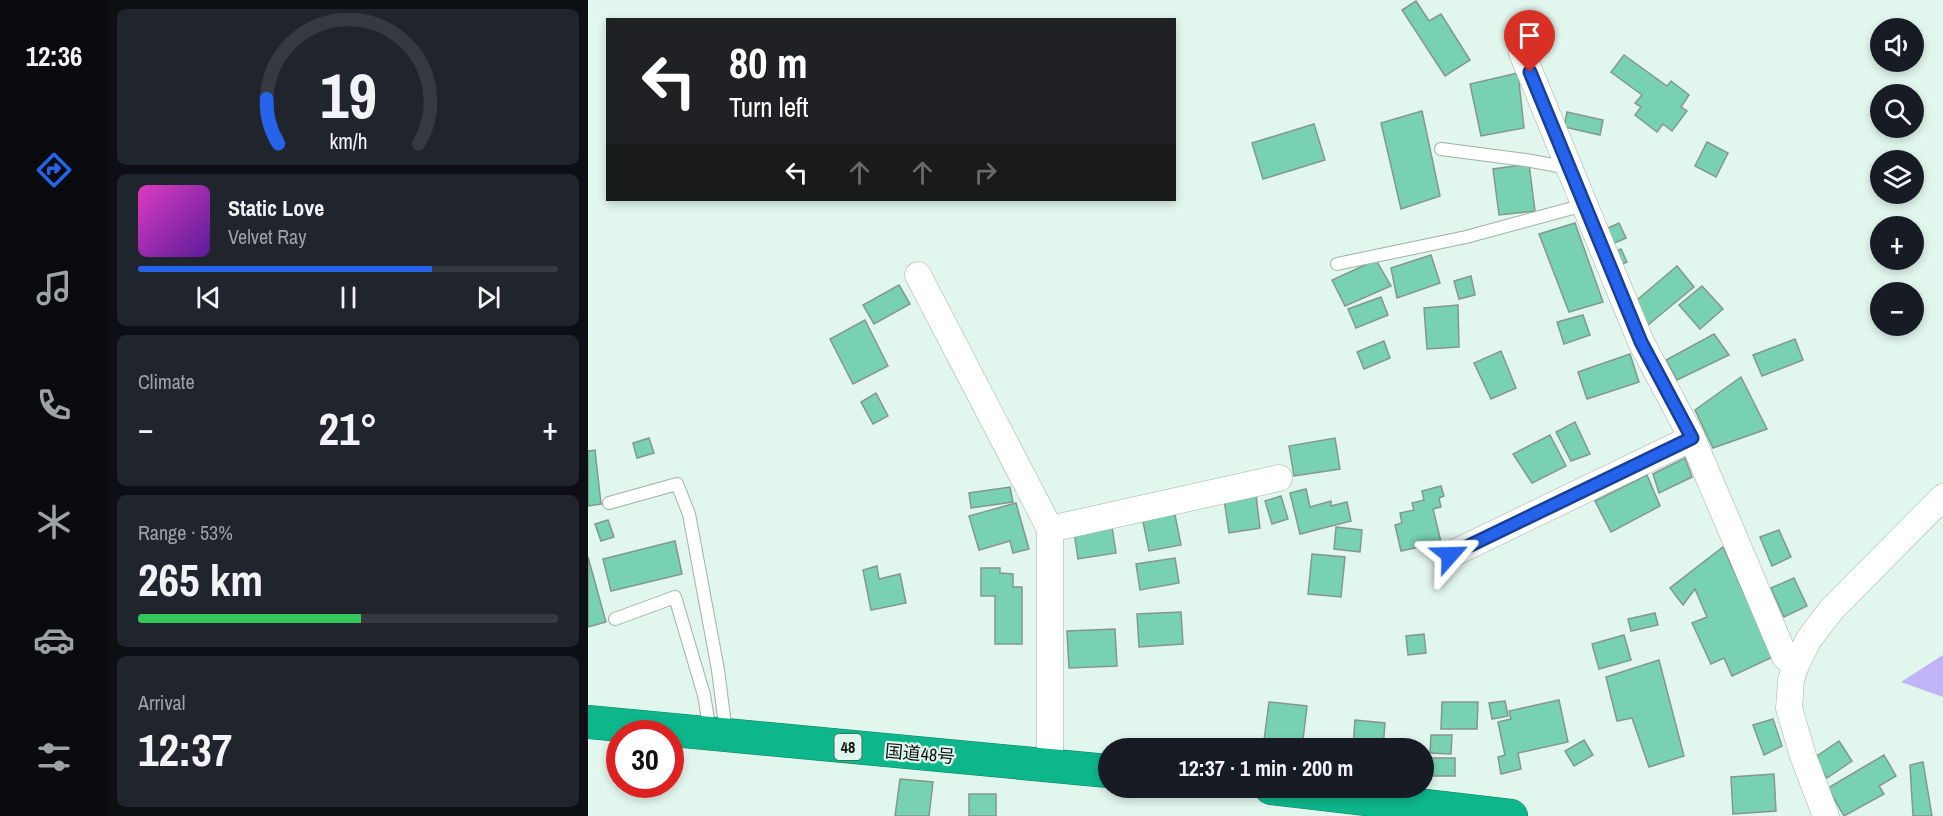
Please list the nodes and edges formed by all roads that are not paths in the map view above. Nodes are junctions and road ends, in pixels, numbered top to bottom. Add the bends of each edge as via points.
1 (1522, 52) dead end
2 (1441, 149) dead end
3 (1569, 168) junction
4 (1584, 205) junction
5 (1337, 264) dead end
6 (918, 275) dead end
7 (1692, 438) junction
8 (1279, 478) dead end
9 (1943, 497) edge
10 (609, 503) dead end
11 (1050, 529) junction
12 (1450, 555) dead end
13 (615, 619) dead end
14 (1796, 665) junction
15 (588, 722) edge
16 (719, 736) junction
17 (1050, 766) junction
18 (1098, 770) edge
19 (1357, 798) edge
20 (1511, 816) edge
21 (1826, 816) edge

1 - 3 street
2 - 3 lane
3 - 4 street
4 - 5 lane via 1466,237
4 - 7 street via 1641,342
6 - 11 street
7 - 12 street
7 - 14 street via 1785,657
8 - 11 street
9 - 14 street via 1832,609 1809,639
10 - 16 lane via 677,484 689,514 718,670
11 - 17 street
13 - 16 lane via 675,597
14 - 21 street via 1789,708
15 - 16 highway, 国道48号 / 48
16 - 17 highway, 国道48号 / 48
17 - 18 highway, 国道48号 / 48
19 - 20 highway

